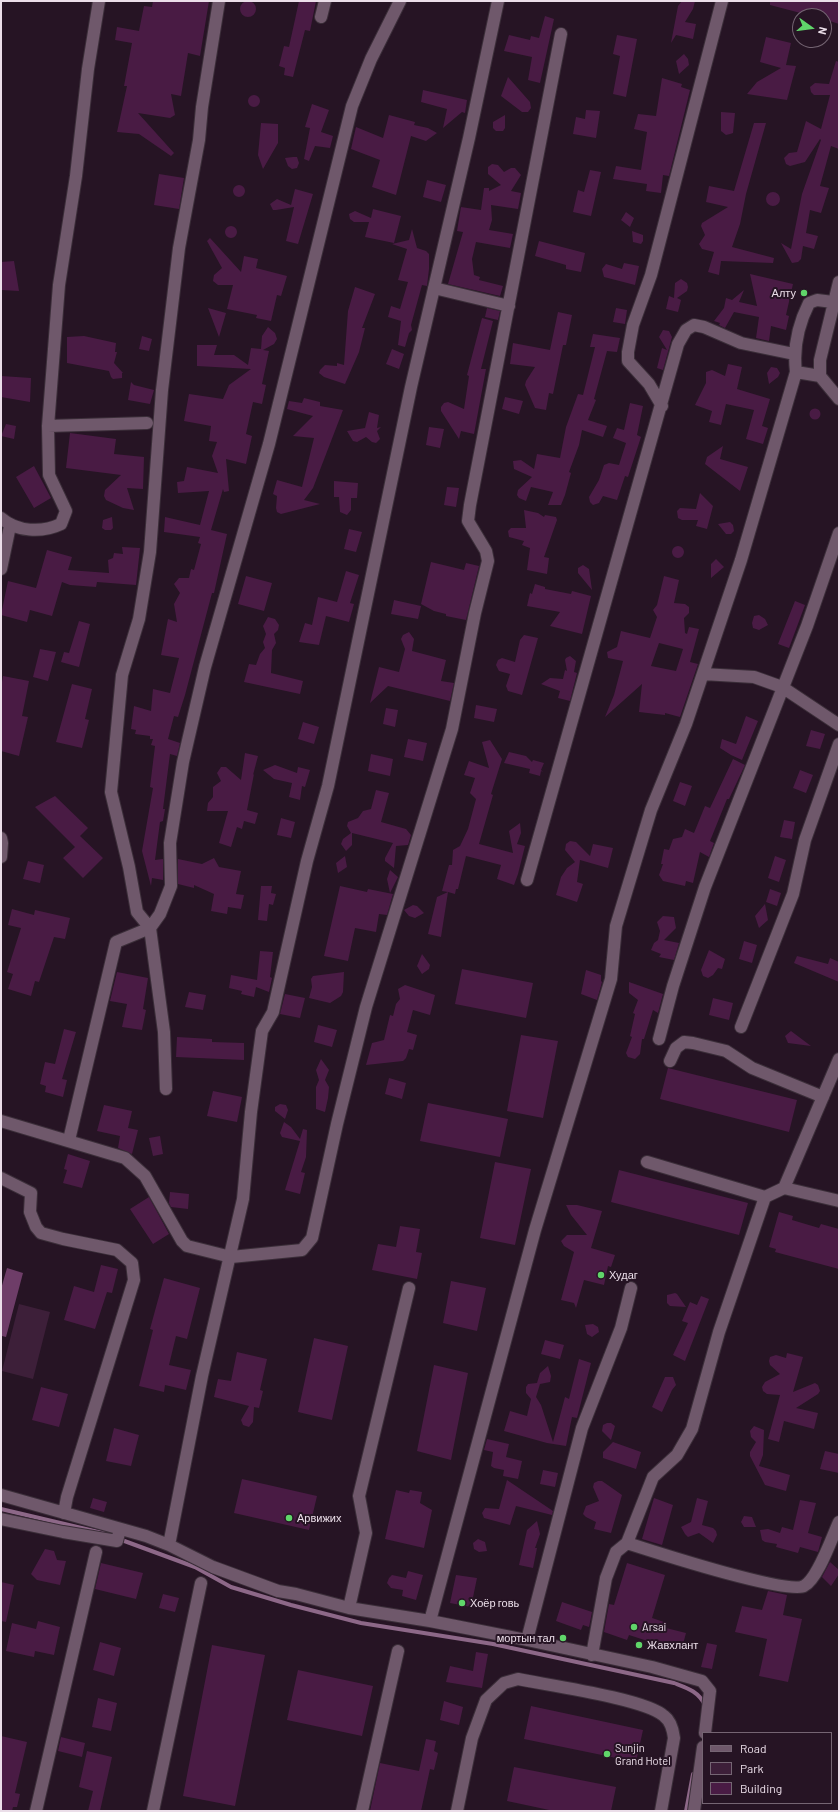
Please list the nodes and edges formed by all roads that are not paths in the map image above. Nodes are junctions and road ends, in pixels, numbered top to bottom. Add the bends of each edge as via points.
1 (99, 1) edge
2 (219, 1) edge
3 (325, 1) edge
4 (400, 1) edge
5 (498, 1) edge
6 (722, 1) edge
7 (321, 17) dead end
8 (562, 34) dead end
9 (839, 282) edge
10 (434, 288) junction
11 (833, 302) junction
12 (509, 306) junction
13 (794, 354) junction
14 (796, 372) junction
15 (820, 376) junction
16 (839, 399) edge
17 (662, 406) junction
18 (147, 424) dead end
19 (48, 426) junction
20 (6, 522) edge
21 (839, 533) edge
22 (1, 569) edge
23 (703, 674) junction
24 (782, 686) junction
25 (839, 725) edge
26 (839, 744) edge
27 (1, 838) edge
28 (1, 857) edge
29 (527, 880) dead end
30 (150, 928) junction
31 (741, 1026) dead end
32 (659, 1039) dead end
33 (839, 1059) edge
34 (670, 1061) dead end
35 (166, 1089) dead end
36 (823, 1097) junction
37 (1, 1121) edge
38 (69, 1140) junction
39 (647, 1162) dead end
40 (1, 1178) edge
41 (784, 1188) junction
42 (765, 1197) junction
43 (839, 1201) edge
44 (231, 1257) junction
45 (409, 1288) dead end
46 (632, 1288) dead end
47 (1, 1495) edge
48 (64, 1513) junction
49 (1, 1519) edge
50 (839, 1522) edge
51 (120, 1529) junction
52 (626, 1543) junction
53 (169, 1545) junction
54 (96, 1552) dead end
55 (201, 1583) dead end
56 (349, 1608) junction
57 (430, 1621) junction
58 (527, 1640) junction
59 (398, 1651) dead end
60 (592, 1655) junction
61 (705, 1732) edge
62 (702, 1754) edge
63 (36, 1811) edge
64 (153, 1811) edge
65 (362, 1811) edge
66 (457, 1811) edge
67 (661, 1811) edge
68 (694, 1811) edge

1 - 19 street via 60,285
2 - 30 street via 199,140 179,248 162,390 150,552 139,619 122,675 111,792 137,912
3 - 7 street
4 - 30 street via 371,59 352,106 269,444 206,667 183,762 170,843 171,886 160,914
5 - 10 street
6 - 17 street via 651,275 633,325 628,352 628,361 649,384
8 - 12 street
9 - 11 street
10 - 12 street
10 - 44 street via 328,786 306,867 273,1012 262,1031 243,1199
11 - 13 street via 817,300 809,303 802,318
11 - 15 street via 820,360
12 - 44 street via 468,521 486,551 488,561 452,729 366,1007 312,1238 302,1250
13 - 14 street
13 - 17 street via 741,343 694,325 686,330 678,344
14 - 15 street
14 - 23 street via 741,560
15 - 16 street
17 - 29 street
18 - 19 street
19 - 20 street via 49,476 66,511 61,524 34,530
20 - 22 street
21 - 24 street via 829,568
23 - 24 street via 754,677
23 - 57 street via 651,810 616,926 611,979 535,1230
24 - 25 street
24 - 32 street via 705,887
26 - 31 street via 805,840 793,894
27 - 28 street
30 - 35 street via 164,1032
30 - 38 street via 116,942
33 - 36 street
34 - 36 street via 676,1048 684,1042 693,1043 726,1051 752,1068
36 - 41 street
37 - 38 street
38 - 44 street via 125,1158 145,1176 187,1246
39 - 42 street
40 - 48 street via 31,1193 30,1212 41,1233 63,1240 117,1250 132,1263 134,1280
41 - 42 street
41 - 43 street
42 - 52 street via 719,1332 692,1429 677,1455 653,1477
44 - 53 street via 202,1376
45 - 56 street via 359,1496 366,1533
46 - 58 street via 621,1328 582,1428
47 - 48 street
48 - 51 street
49 - 51 street via 117,1541
50 - 52 street via 814,1577 805,1586 794,1589 764,1583
51 - 53 street
52 - 60 street via 616,1552 606,1578
53 - 56 street via 214,1567 278,1591
54 - 63 street
55 - 64 street
56 - 57 street
57 - 58 street
58 - 60 street
59 - 65 street
60 - 61 street via 652,1667 702,1681 710,1691
62 - 68 street
66 - 67 street via 472,1738 486,1700 504,1683 518,1679 616,1699 648,1708 664,1716 672,1727 674,1738

